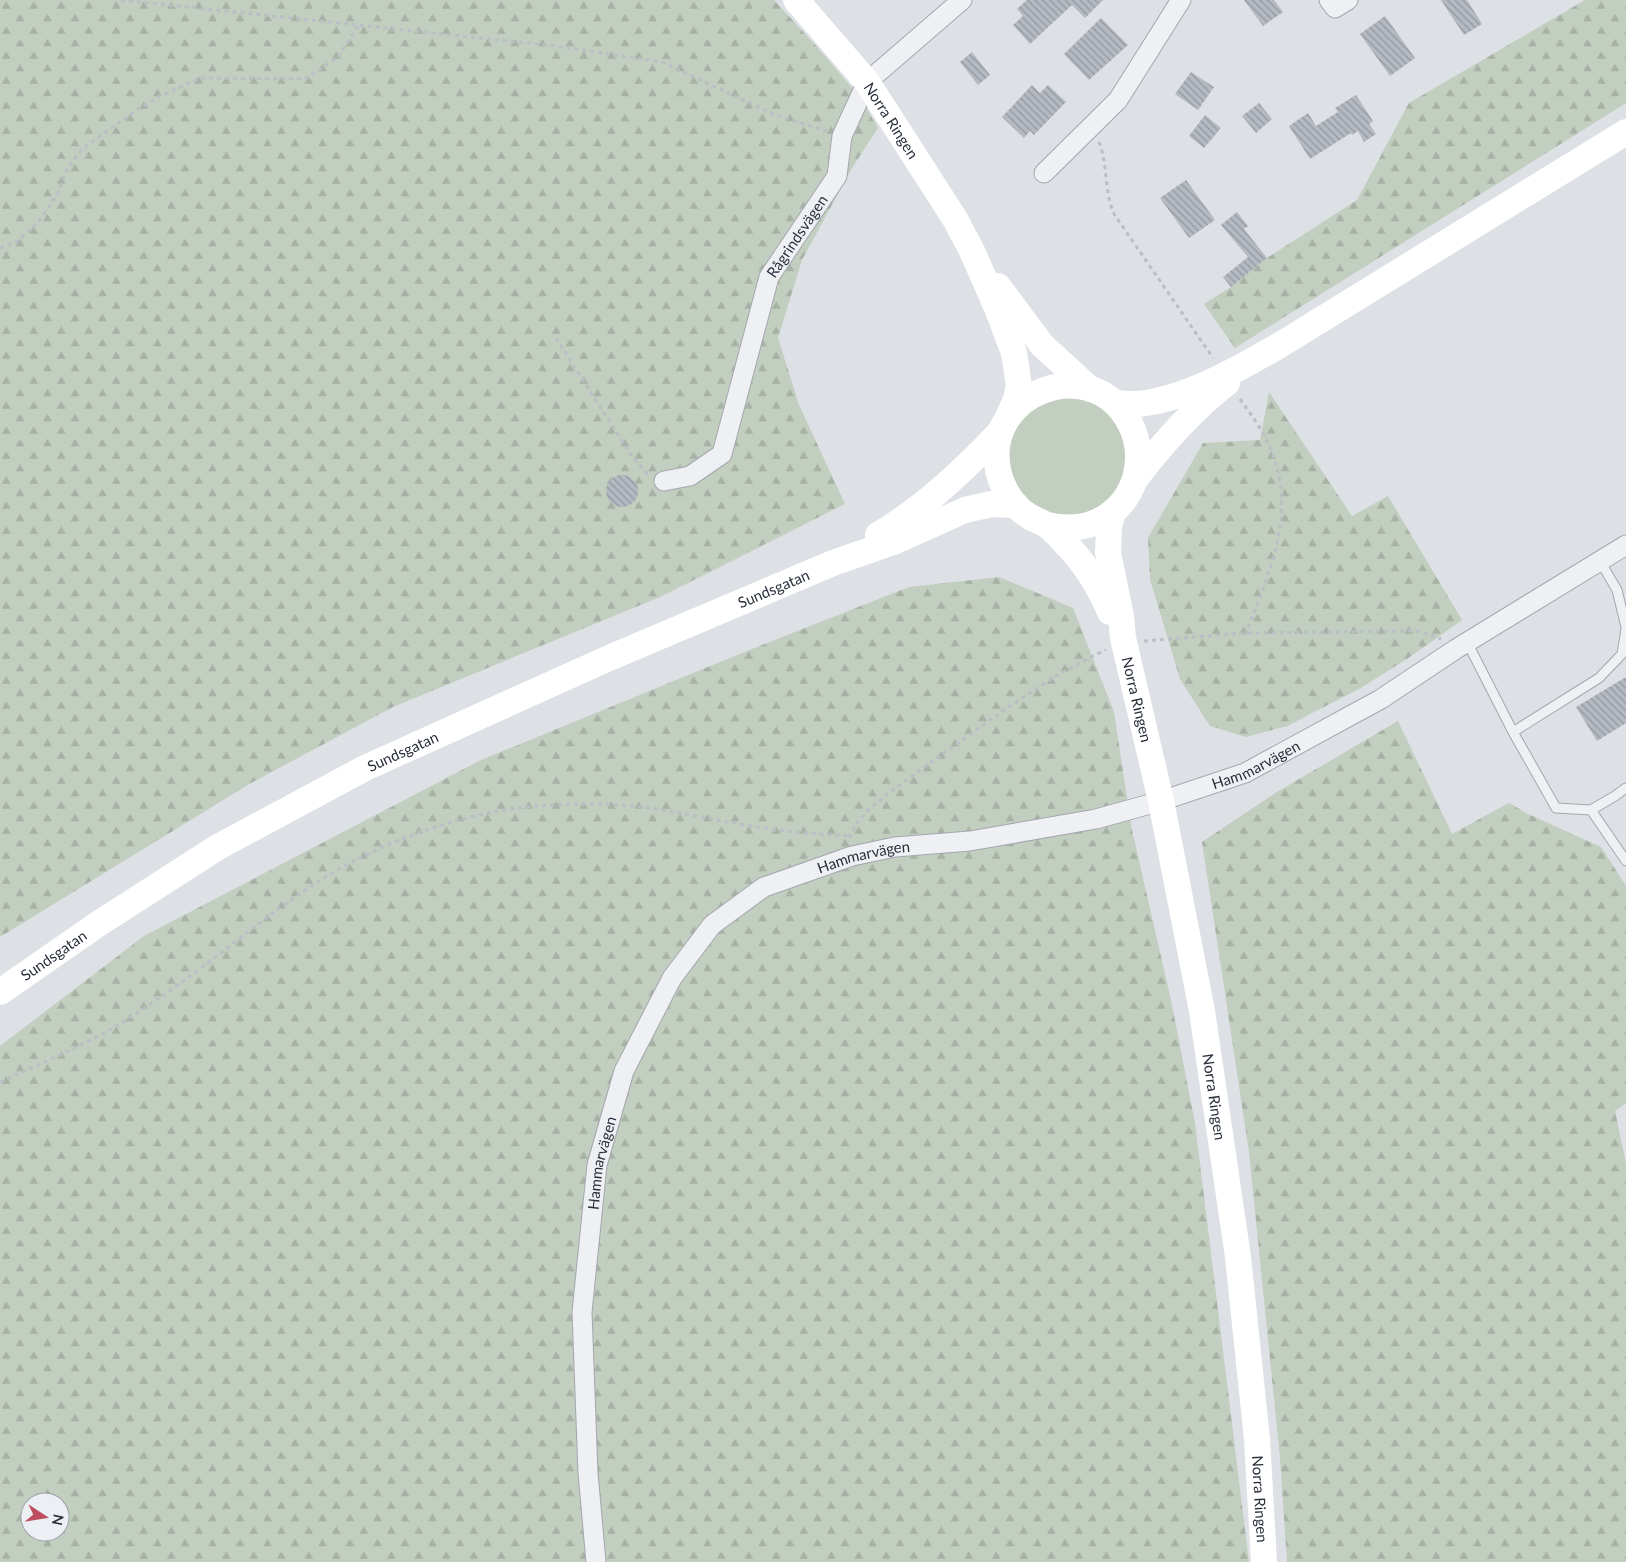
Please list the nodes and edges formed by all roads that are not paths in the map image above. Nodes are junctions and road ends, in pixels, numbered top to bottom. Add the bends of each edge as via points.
1 (796, 0) edge
2 (962, 0) edge
3 (1181, 0) edge
4 (1329, 0) edge
5 (1348, 0) edge
6 (867, 82) junction
7 (1626, 132) edge
8 (1044, 173) dead end
9 (972, 251) junction
10 (1256, 359) junction
11 (1090, 388) junction
12 (1115, 403) junction
13 (1005, 423) junction
14 (1136, 478) junction
15 (664, 482) road end
16 (1016, 505) junction
17 (1113, 512) junction
18 (1047, 525) junction
19 (1626, 545) edge
20 (1600, 561) junction
21 (833, 563) junction
22 (1626, 628) edge
23 (1124, 643) junction
24 (1461, 645) junction
25 (1513, 732) junction
26 (1626, 788) edge
27 (1161, 801) junction
28 (1592, 810) junction
29 (1626, 861) edge
30 (0, 992) edge
31 (596, 1562) edge
32 (1264, 1562) edge

1 - 6 main road, Norra Ringen
2 - 6 street, Rågrindsvägen
3 - 8 street via 1118,100
4 - 5 street via 1335,8
6 - 9 main road, Norra Ringen
6 - 15 street, Rågrindsvägen via 842,136 837,176 768,277 722,454 690,476
7 - 10 main road
9 - 11 main road, Norra Ringen via 1042,345
9 - 13 main road, Norra Ringen via 1014,353 1019,386
10 - 12 main road via 1221,378 1162,399 1145,404
10 - 14 main road via 1199,406
11 - 12 main road
11 - 13 main road via 1060,386 1045,389 1019,404
12 - 14 main road via 1137,437 1139,464
13 - 16 main road via 997,446 997,462 1003,485
13 - 21 main road, Sundsgatan via 976,457 923,504
14 - 17 main road via 1123,502
16 - 18 main road via 1028,516
16 - 21 main road, Sundsgatan via 992,504 964,510 896,541
17 - 18 main road via 1102,520 1082,526 1061,528
17 - 23 main road, Norra Ringen via 1108,553
18 - 23 main road, Norra Ringen via 1094,579
19 - 20 street, Hammarvägen
20 - 22 lane via 1617,590
20 - 24 street, Hammarvägen
21 - 30 main road, Sundsgatan via 609,658 365,768 218,847
22 - 25 lane via 1622,654 1599,678
23 - 27 main road, Norra Ringen
24 - 25 lane
24 - 27 street, Hammarvägen via 1381,699 1244,773
25 - 28 lane via 1556,808
26 - 28 lane
27 - 31 street, Hammarvägen via 1086,821 970,841 895,847 852,856 773,884 712,925 672,978 624,1072 597,1165 582,1312 588,1473
27 - 32 main road, Norra Ringen via 1202,1011 1238,1257 1257,1439
28 - 29 lane

